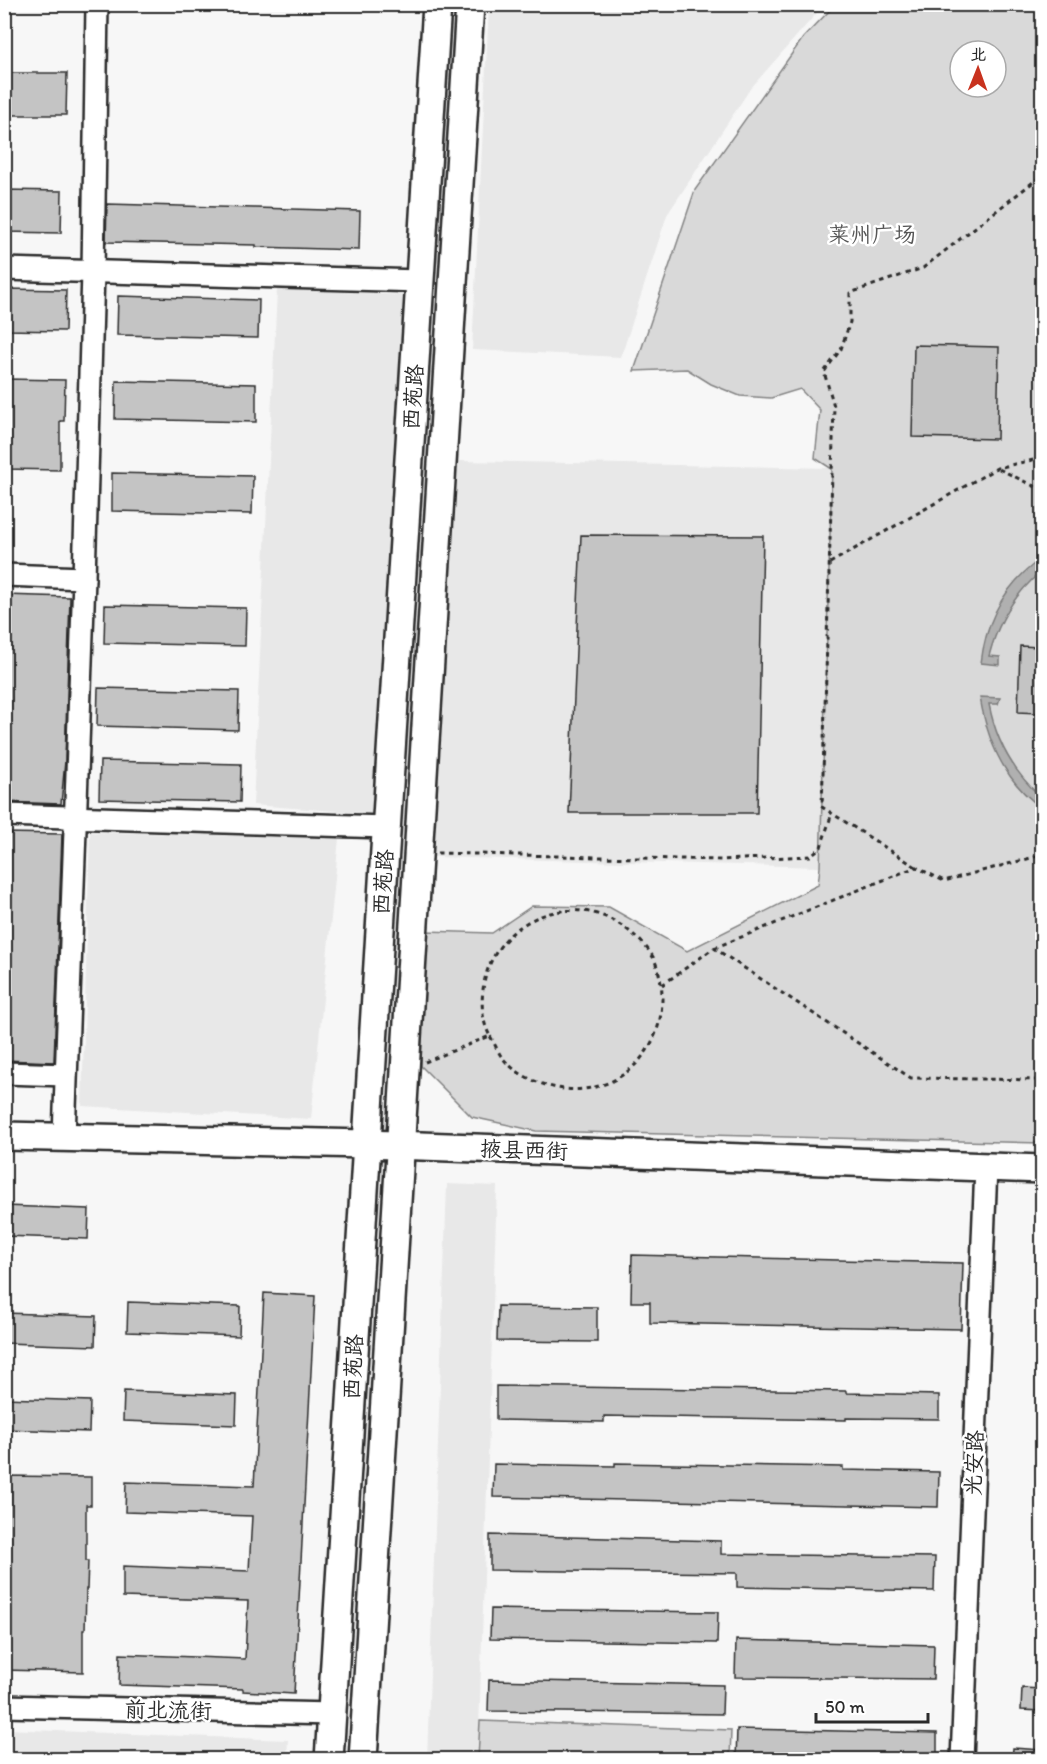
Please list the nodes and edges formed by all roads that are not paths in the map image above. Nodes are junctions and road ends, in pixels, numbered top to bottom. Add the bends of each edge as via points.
1 (96, 4) edge
2 (437, 4) edge
3 (471, 4) edge
4 (4, 270) edge
5 (93, 272) junction
6 (420, 281) junction
7 (4, 575) edge
8 (84, 578) junction
9 (4, 815) edge
10 (75, 818) junction
11 (386, 827) junction
12 (4, 1074) edge
13 (66, 1075) junction
14 (4, 1136) edge
15 (64, 1137) junction
16 (366, 1144) junction
17 (400, 1145) junction
18 (986, 1167) junction
19 (1042, 1168) edge
20 (4, 1706) edge
21 (332, 1714) junction
22 (329, 1760) edge
23 (363, 1760) edge
24 (962, 1760) edge

1 - 5 street
2 - 6 main road, 西苑路
3 - 17 main road, 西苑路
4 - 5 street
5 - 6 street
5 - 8 street
6 - 11 main road, 西苑路
7 - 8 street
8 - 10 street
9 - 10 street
10 - 11 street
10 - 13 street
11 - 16 main road, 西苑路
12 - 13 street
13 - 15 street
14 - 15 main road, 掖县西街
15 - 16 main road, 掖县西街
16 - 17 main road, 掖县西街
16 - 21 main road, 西苑路
17 - 18 main road, 掖县西街
17 - 23 main road, 西苑路
18 - 19 main road, 掖县西街
18 - 24 street, 光安路
20 - 21 street, 前北流街
21 - 22 main road, 西苑路

